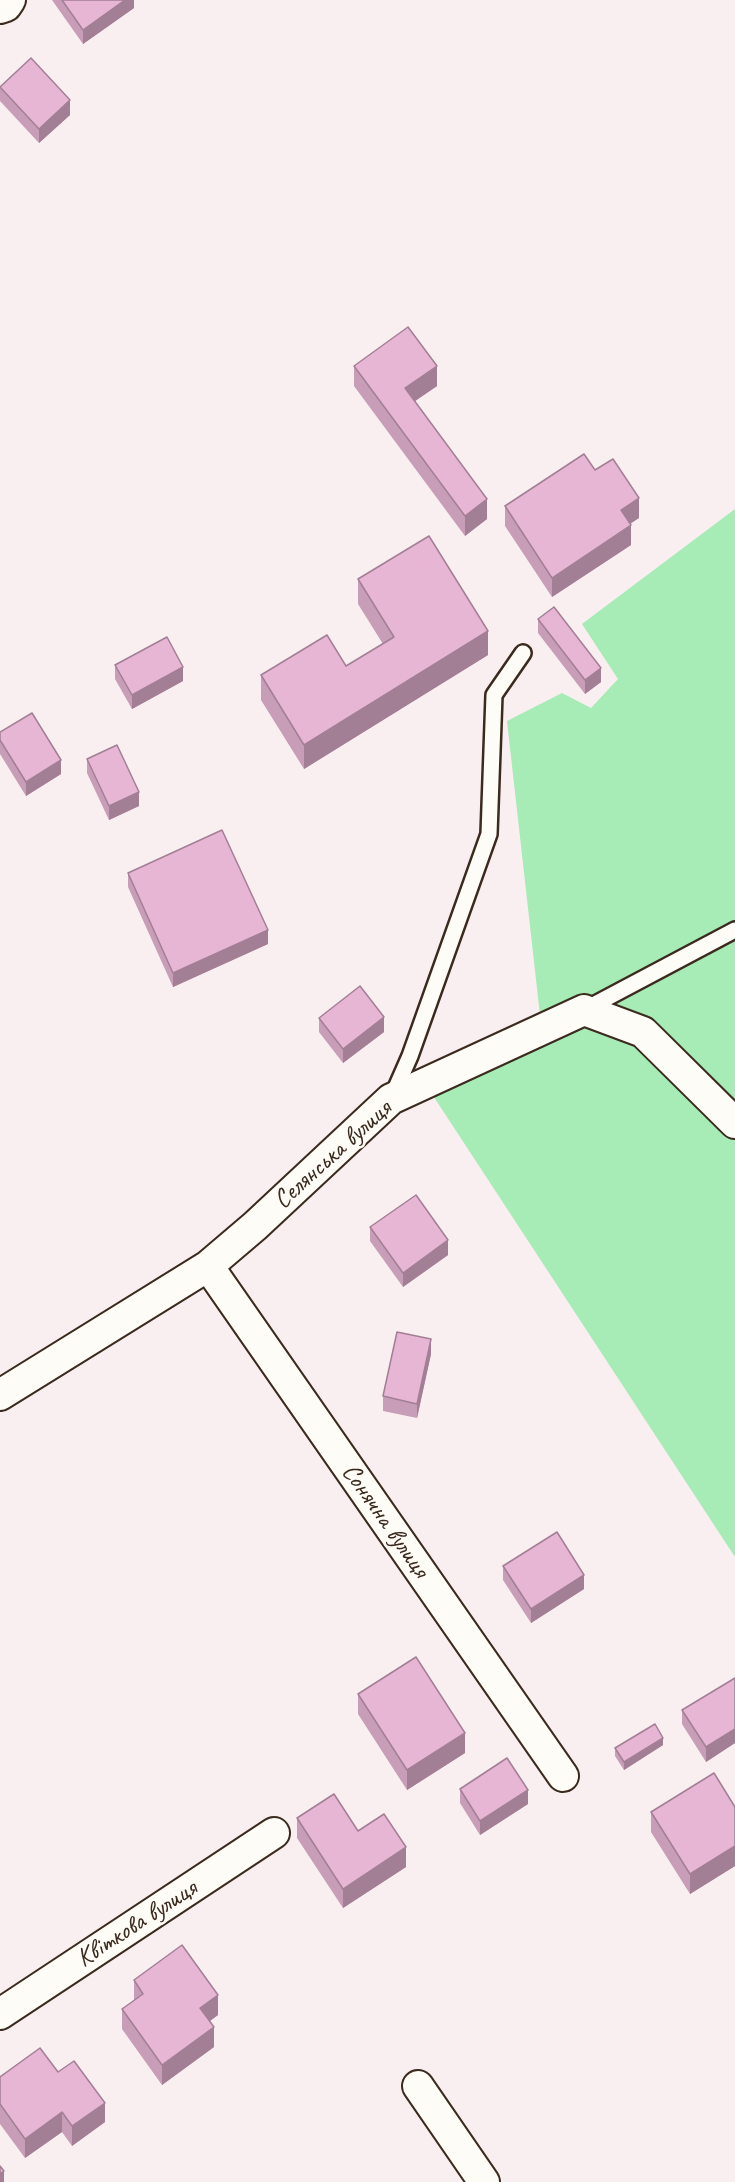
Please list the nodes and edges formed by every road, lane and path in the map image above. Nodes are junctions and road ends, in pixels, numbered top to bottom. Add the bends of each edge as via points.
1 (10, 0) edge
2 (0, 8) edge
3 (523, 653) dead end
4 (735, 930) edge
5 (584, 1010) junction
6 (391, 1099) junction
7 (735, 1123) edge
8 (208, 1266) junction
9 (0, 1395) edge
10 (563, 1776) dead end
11 (274, 1833) dead end
12 (0, 2014) edge
13 (418, 2086) dead end
14 (484, 2182) edge

1 - 2 street
3 - 6 lane via 494,695 489,834
4 - 5 lane
5 - 6 street, Селянська вулиця
5 - 7 street via 643,1032
6 - 8 street, Селянська вулиця
8 - 9 street, Селянська вулиця
8 - 10 street, Сонячна вулиця
11 - 12 street, Квіткова вулиця
13 - 14 street

